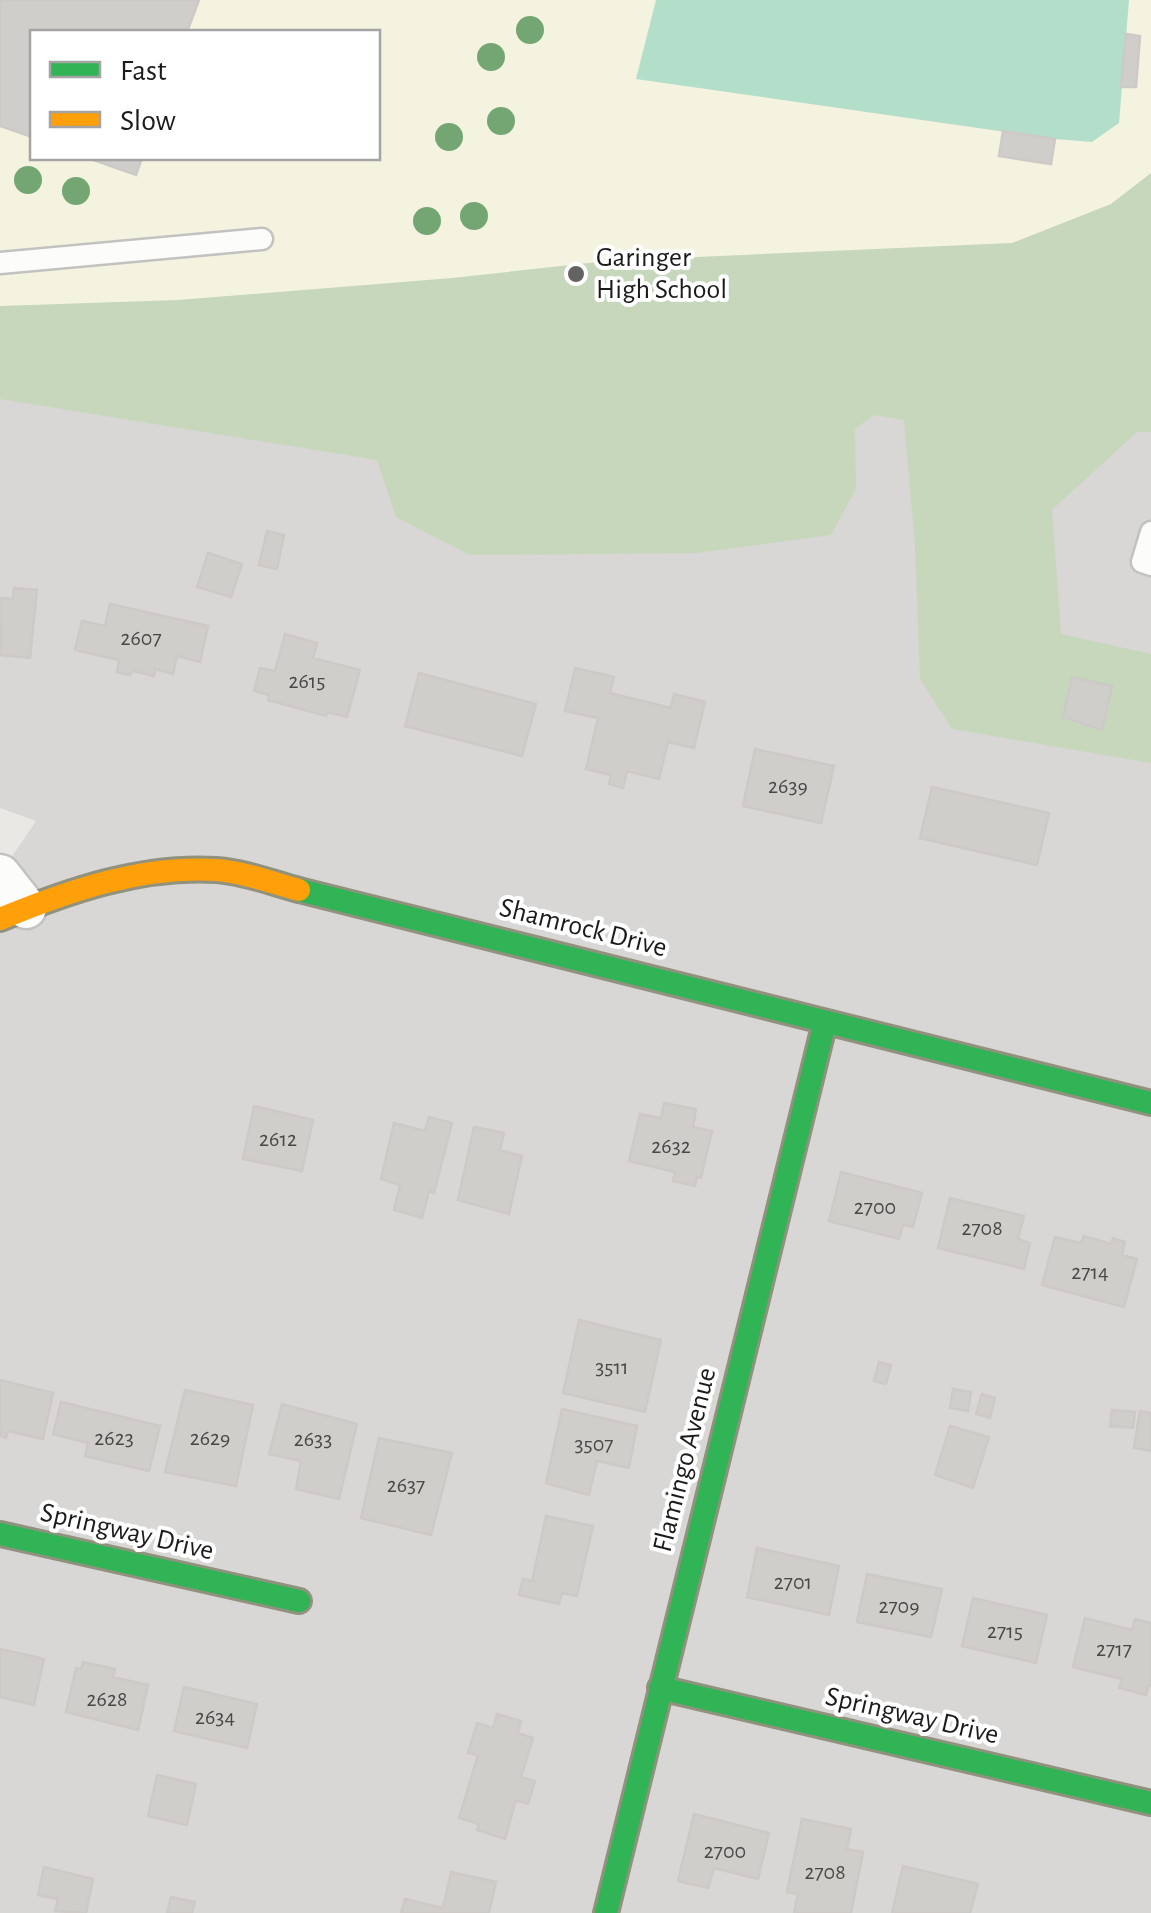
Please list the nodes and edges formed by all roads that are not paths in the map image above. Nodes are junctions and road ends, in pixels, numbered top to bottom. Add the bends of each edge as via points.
1 (262, 239) dead end
2 (0, 262) edge
3 (1151, 532) edge
4 (1151, 564) edge
5 (0, 875) edge
6 (13, 914) edge
7 (825, 1022) junction
8 (1151, 1103) edge
9 (0, 1534) edge
10 (298, 1601) dead end
11 (660, 1688) junction
12 (1151, 1803) edge
13 (606, 1913) edge

1 - 2 lane
3 - 4 lane via 1142,562
5 - 6 street
6 - 7 street, Shamrock Drive via 120,876 220,870
7 - 8 street, Shamrock Drive
7 - 11 street, Flamingo Avenue
9 - 10 street, Springway Drive
11 - 12 street, Springway Drive
11 - 13 street, Flamingo Avenue

